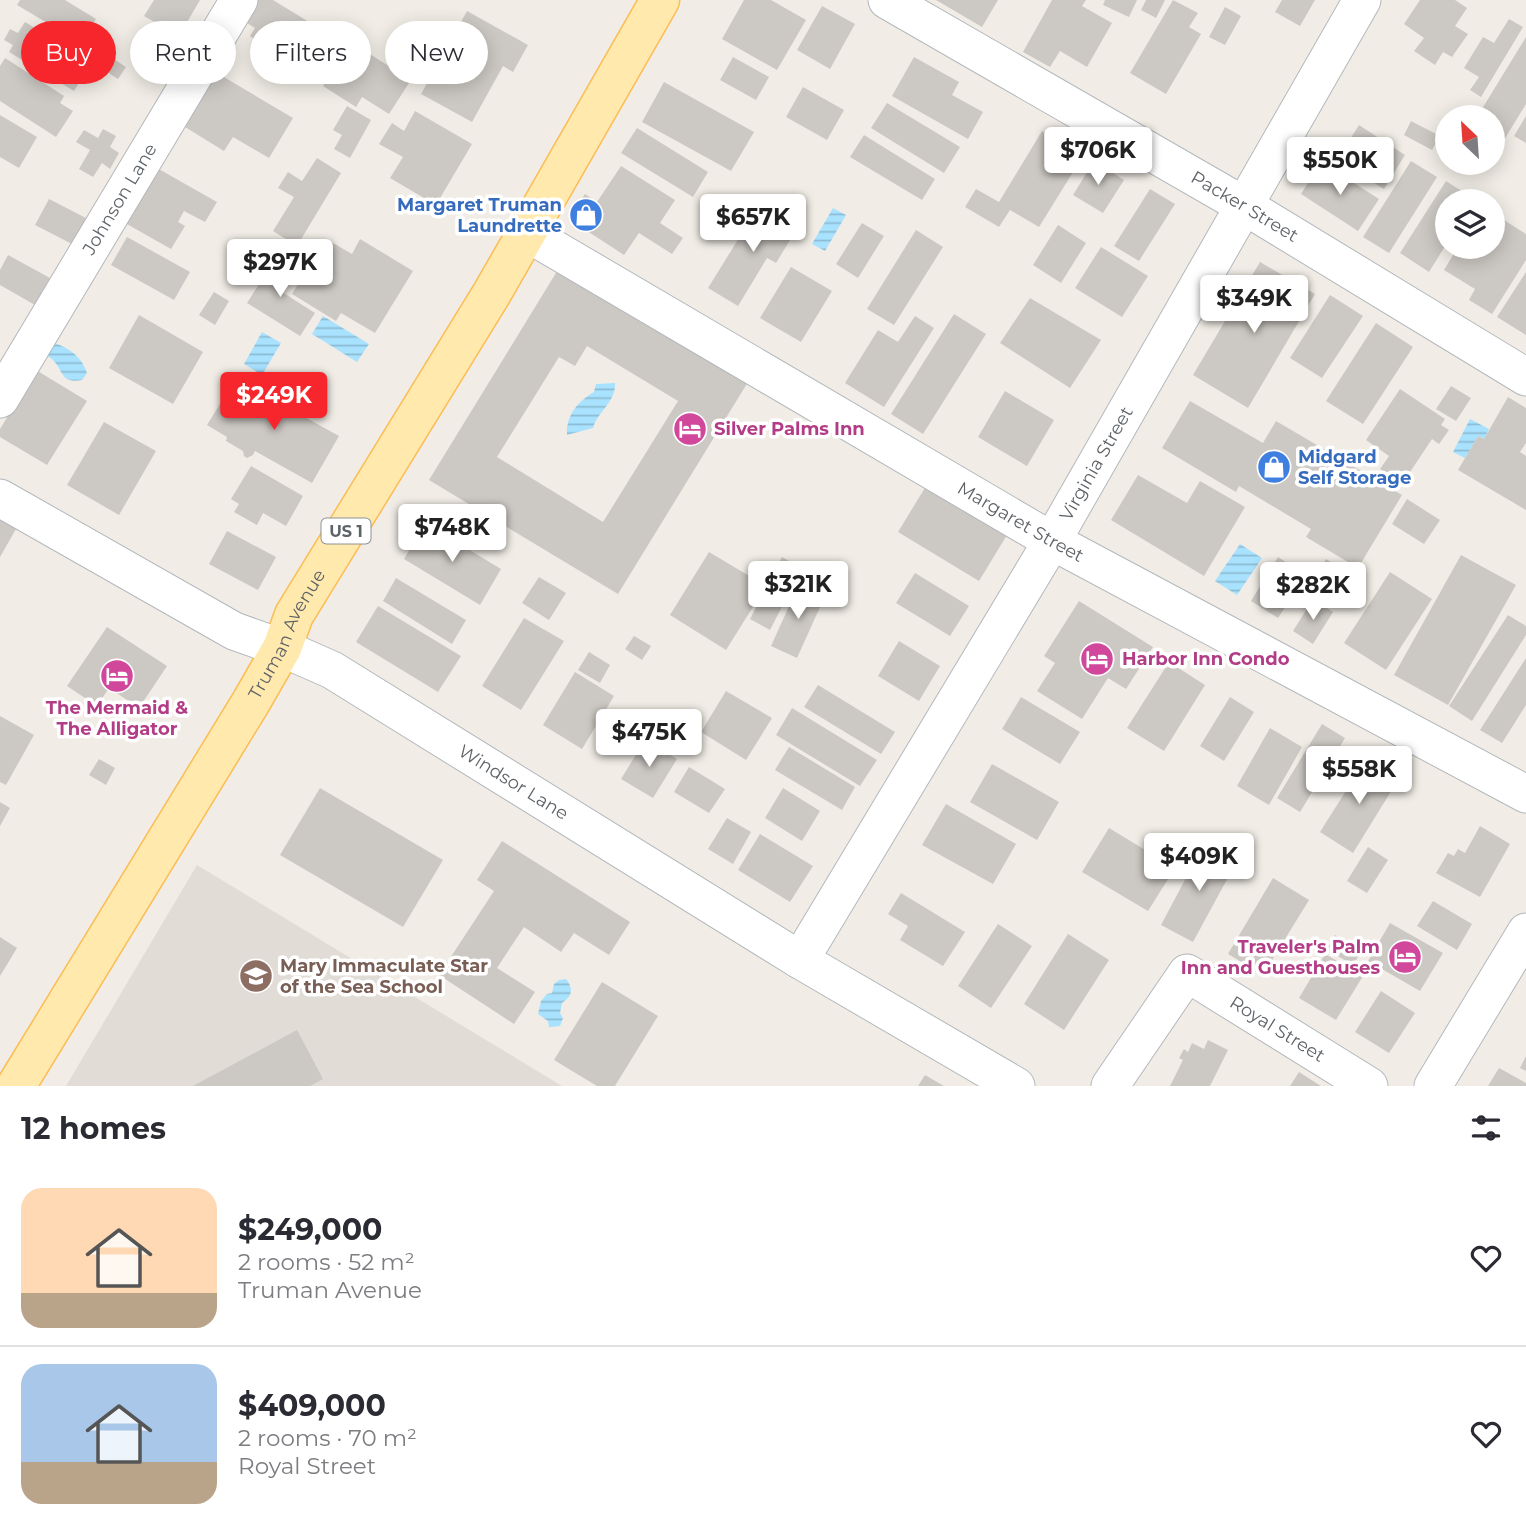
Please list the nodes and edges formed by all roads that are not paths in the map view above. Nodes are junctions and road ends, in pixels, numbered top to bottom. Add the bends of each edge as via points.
1 (239, 0) edge
2 (660, 0) edge
3 (887, 0) edge
4 (1362, 0) edge
5 (1242, 205) junction
6 (527, 233) junction
7 (1526, 377) edge
8 (0, 399) edge
9 (0, 498) edge
10 (1052, 541) junction
11 (282, 648) junction
12 (1526, 794) edge
13 (1526, 932) edge
14 (800, 960) junction
15 (16, 1086) edge
16 (1016, 1086) edge
17 (1110, 1086) edge
18 (1369, 1086) edge
19 (1433, 1086) edge

1 - 8 street, Johnson Lane
2 - 6 main road, Truman Avenue / US 1
3 - 5 street, Packer Street
4 - 5 street, Virginia Street
5 - 7 street, Packer Street
5 - 10 street, Virginia Street
6 - 10 street, Margaret Street
6 - 11 main road, Truman Avenue / US 1 via 294,615
9 - 11 street, Windsor Lane via 234,631
10 - 12 street, Margaret Street
10 - 14 street, Virginia Street
11 - 14 street, Windsor Lane via 331,670
11 - 15 main road, Truman Avenue / US 1
13 - 19 street
14 - 16 street, Windsor Lane
17 - 18 street, Royal Street via 1187,973

